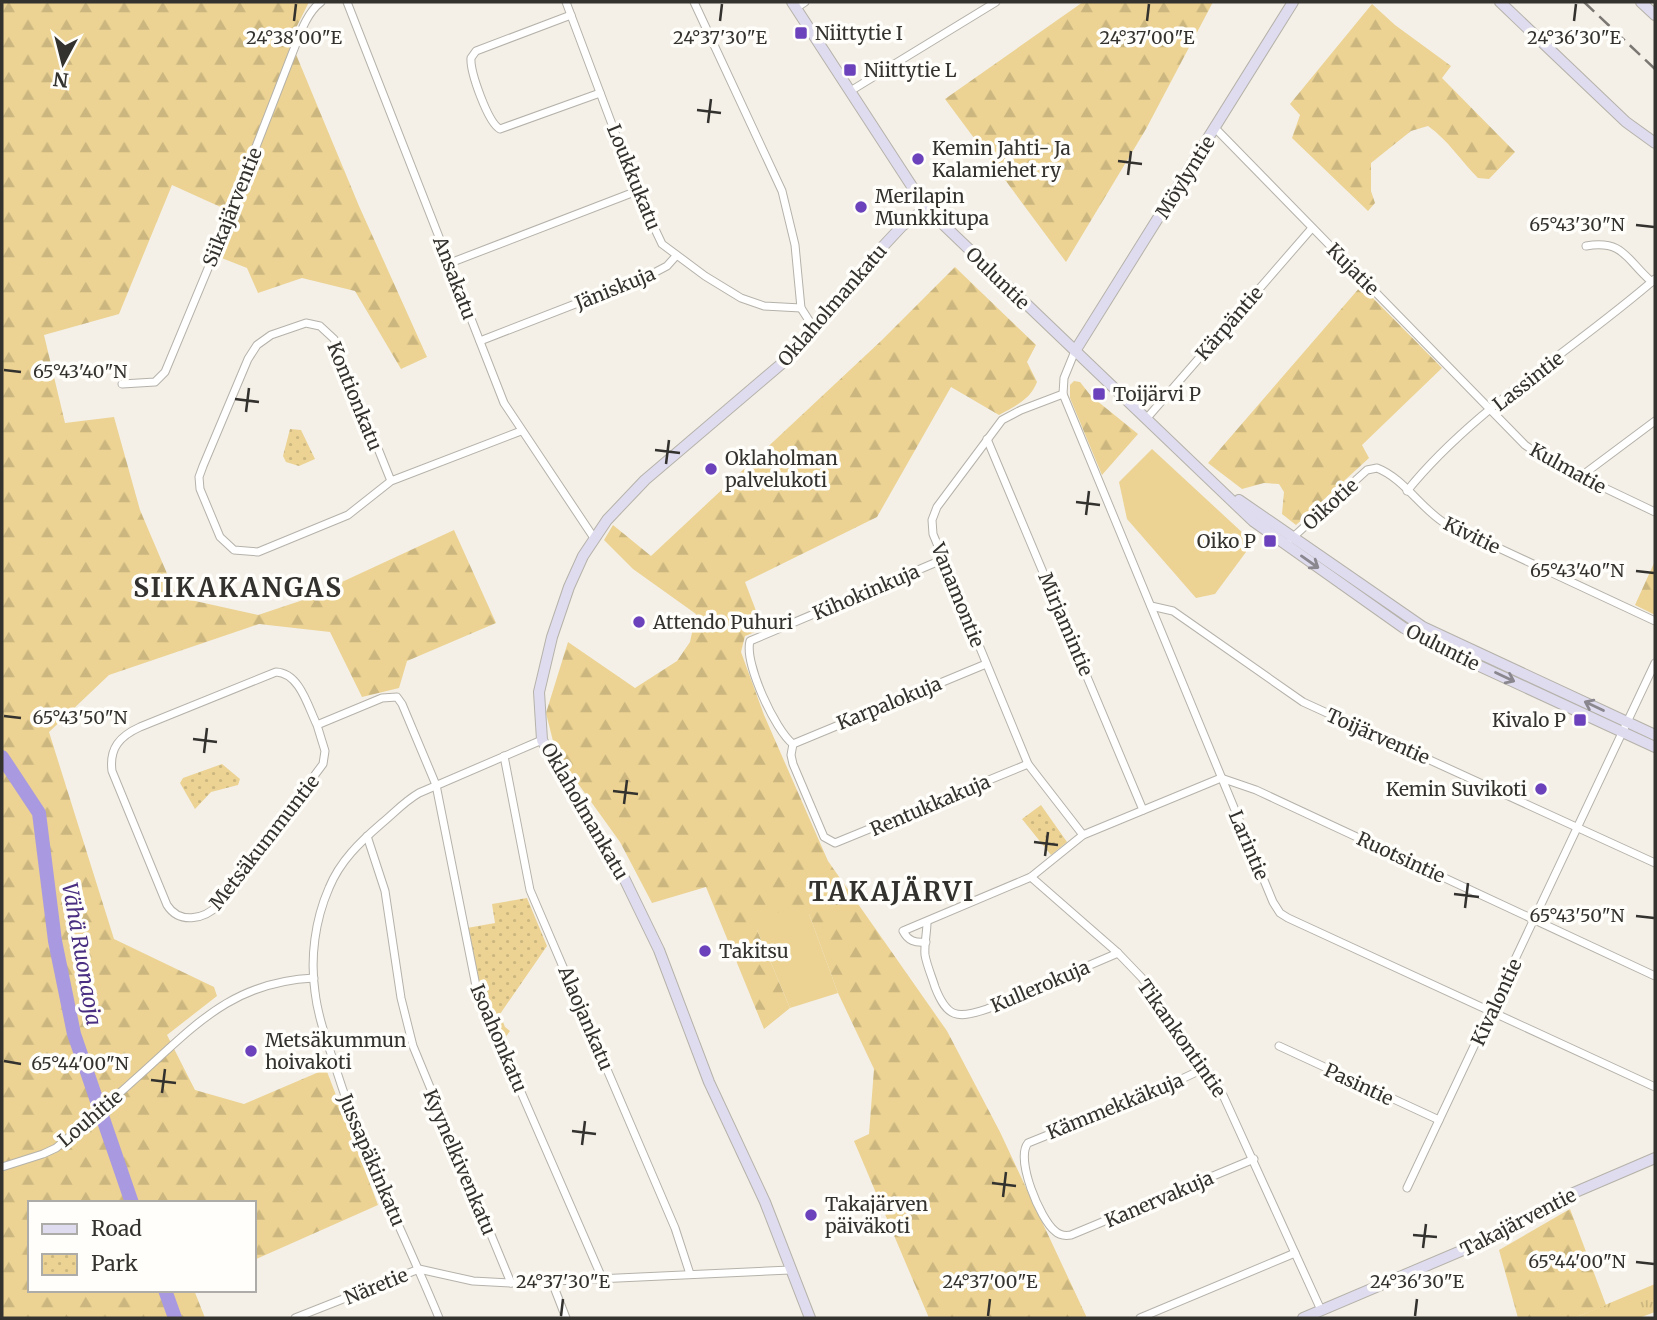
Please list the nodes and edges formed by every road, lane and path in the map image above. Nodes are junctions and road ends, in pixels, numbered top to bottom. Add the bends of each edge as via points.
1 (321, 2) edge
2 (347, 2) edge
3 (566, 2) edge
4 (694, 2) edge
5 (996, 2) edge
6 (1293, 2) edge
7 (1500, 2) edge
8 (1641, 2) edge
9 (798, 4) edge
10 (571, 15) junction
11 (1655, 15) edge
12 (852, 90) junction
13 (600, 93) junction
14 (1215, 128) junction
15 (1655, 143) edge
16 (637, 191) junction
17 (926, 208) junction
18 (1312, 228) junction
19 (1586, 246) dead end
20 (676, 256) junction
21 (450, 263) junction
22 (1654, 280) edge
23 (801, 308) junction
24 (815, 330) junction
25 (480, 341) junction
26 (1075, 351) junction
27 (122, 384) dead end
28 (1063, 394) junction
29 (1492, 409) junction
30 (1147, 418) junction
31 (1655, 421) edge
32 (521, 431) junction
33 (987, 439) junction
34 (1377, 468) joint
35 (1580, 477) junction
36 (391, 481) junction
37 (1407, 491) junction
38 (1655, 512) edge
39 (594, 538) junction
40 (1290, 541) junction
41 (944, 559) junction
42 (1151, 606) junction
43 (1655, 621) edge
44 (1655, 663) edge
45 (986, 664) junction
46 (317, 725) junction
47 (1626, 727) junction
48 (1655, 735) edge
49 (542, 740) junction
50 (793, 744) junction
51 (1655, 747) edge
52 (504, 756) junction
53 (1028, 764) junction
54 (1221, 778) junction
55 (436, 785) junction
56 (1143, 810) junction
57 (1578, 827) junction
58 (1083, 835) junction
59 (367, 836) junction
60 (1655, 863) edge
61 (1031, 877) junction
62 (1535, 919) junction
63 (927, 922) junction
64 (926, 942) junction
65 (1118, 953) junction
66 (1655, 976) edge
67 (314, 978) junction
68 (1491, 1012) junction
69 (1279, 1046) dead end
70 (1205, 1068) junction
71 (1655, 1087) edge
72 (1439, 1120) junction
73 (1655, 1158) edge
74 (1254, 1159) junction
75 (2, 1167) edge
76 (1407, 1188) dead end
77 (1064, 1236) joint
78 (1295, 1253) junction
79 (419, 1269) junction
80 (790, 1270) junction
81 (690, 1274) junction
82 (601, 1278) junction
83 (552, 1282) junction
84 (511, 1283) junction
85 (1323, 1314) edge
86 (295, 1318) edge
87 (439, 1318) edge
88 (566, 1318) edge
89 (810, 1318) edge
90 (1140, 1318) edge
91 (1303, 1318) edge

1 - 27 street, Siikajärventie via 299,36 167,367 155,382
2 - 21 street, Ansakatu
3 - 10 street, Loukkukatu
4 - 23 street via 782,191 795,245
5 - 12 street
6 - 14 street, Möylyntie
7 - 15 street via 1626,122
8 - 11 street
9 - 12 street, Ouluntie
10 - 13 street, Loukkukatu
10 - 13 street via 473,53 471,68 490,120 498,128 507,128
12 - 17 street, Ouluntie
13 - 16 street, Loukkukatu
14 - 18 street, Kujatie
14 - 26 street, Möylyntie
16 - 20 street, Loukkukatu via 658,238
16 - 21 street
17 - 24 street, Oklaholmankatu via 874,256
17 - 26 street, Ouluntie
18 - 29 street, Kujatie
18 - 30 street, Kärpäntie
19 - 22 street via 1605,244 1620,250
20 - 23 street, Loukkukatu via 749,302
20 - 25 street, Jäniskuja via 650,275
21 - 25 street, Ansakatu
22 - 29 street, Lassintie
23 - 24 street
24 - 39 street, Oklaholmankatu via 754,389 645,480
25 - 32 street, Ansakatu via 504,403
26 - 28 street
26 - 30 street, Ouluntie
28 - 33 street, Vanamontie via 1013,413
28 - 42 street, Larintie
29 - 35 street, Kulmatie via 1525,444
29 - 37 street, Lassintie
30 - 40 street, Ouluntie via 1219,488
31 - 35 street
32 - 36 street, Kontionkatu
32 - 39 street, Ansakatu
33 - 41 street, Vanamontie via 933,516 933,534
33 - 56 street, Mirjamintie
34 - 37 street, Kivitie
34 - 40 street, Oikotie via 1367,470
35 - 38 street, Kulmatie
36 - 36 street, Kontionkatu via 340,519 249,553 223,542 199,481 254,350 271,335 306,323 325,329 334,339
37 - 43 street, Kivitie via 1443,522
39 - 49 street, Oklaholmankatu via 569,587 543,667
40 - 47 street, Ouluntie via 1424,627
41 - 45 street, Vanamontie
41 - 50 street, Kihokinkuja via 750,641 749,655 770,712
42 - 54 street, Larintie
42 - 57 street, Toijärventie via 1173,611 1311,706
44 - 47 street, Kivalontie
45 - 50 street, Karpalokuja
45 - 53 street, Vanamontie
46 - 46 street, Metsäkummuntie via 293,679 276,672 129,732 118,741 112,771 174,913 187,918 211,912 316,776 325,755
46 - 55 street via 382,698 397,697
47 - 48 street, Ouluntie
47 - 51 street, Ouluntie
47 - 57 street, Kivalontie
49 - 52 street, Jussapäkinkatu
49 - 80 street, Oklaholmankatu via 625,880 660,950 709,1082 762,1195
50 - 53 street, Rentukkakuja via 792,761 822,835 832,843
52 - 55 street, Jussapäkinkatu
52 - 81 street, Alaojankatu via 530,890 675,1228
53 - 58 street, Vanamontie
54 - 56 street
54 - 62 street, Ruotsintie
54 - 68 street, Larintie via 1283,916
55 - 59 street, Jussapäkinkatu via 412,797
55 - 82 street, Isoahonkatu via 477,991
56 - 58 street
57 - 60 street, Toijärventie
57 - 62 street, Kivalontie
58 - 61 street
59 - 67 street, Jussapäkinkatu via 329,888 316,933
59 - 84 street, Kyynelkivenkatu via 385,891 412,1046
61 - 63 street
61 - 65 street, Tikankontintie
62 - 66 street, Ruotsintie
62 - 68 street, Kivalontie
63 - 64 street
63 - 64 street via 903,931 909,940
64 - 65 street, Kullerokuja via 926,960 940,999 951,1013 961,1015 986,1009
65 - 70 street, Tikankontintie via 1153,991
67 - 75 street, Louhitie via 274,982 216,1009 56,1148
67 - 79 street, Jussapäkinkatu via 319,1014 350,1113
68 - 71 street, Larintie
68 - 72 street, Kivalontie
69 - 72 street, Pasintie
70 - 74 street, Tikankontintie via 1217,1082
70 - 77 street, Kämmekkäkuja via 1025,1146 1032,1190 1051,1228
72 - 76 street, Kivalontie
73 - 85 street, Takajärventie
74 - 77 street, Kanervakuja
74 - 78 street, Tikankontintie
78 - 85 street, Tikankontintie
78 - 90 street
79 - 84 street via 473,1281
79 - 86 street, Näretie
79 - 87 street, Jussapäkinkatu
80 - 81 street
80 - 89 street, Oklaholmankatu
81 - 82 street
82 - 83 street
83 - 84 street
83 - 88 street
85 - 91 street, Takajärventie

